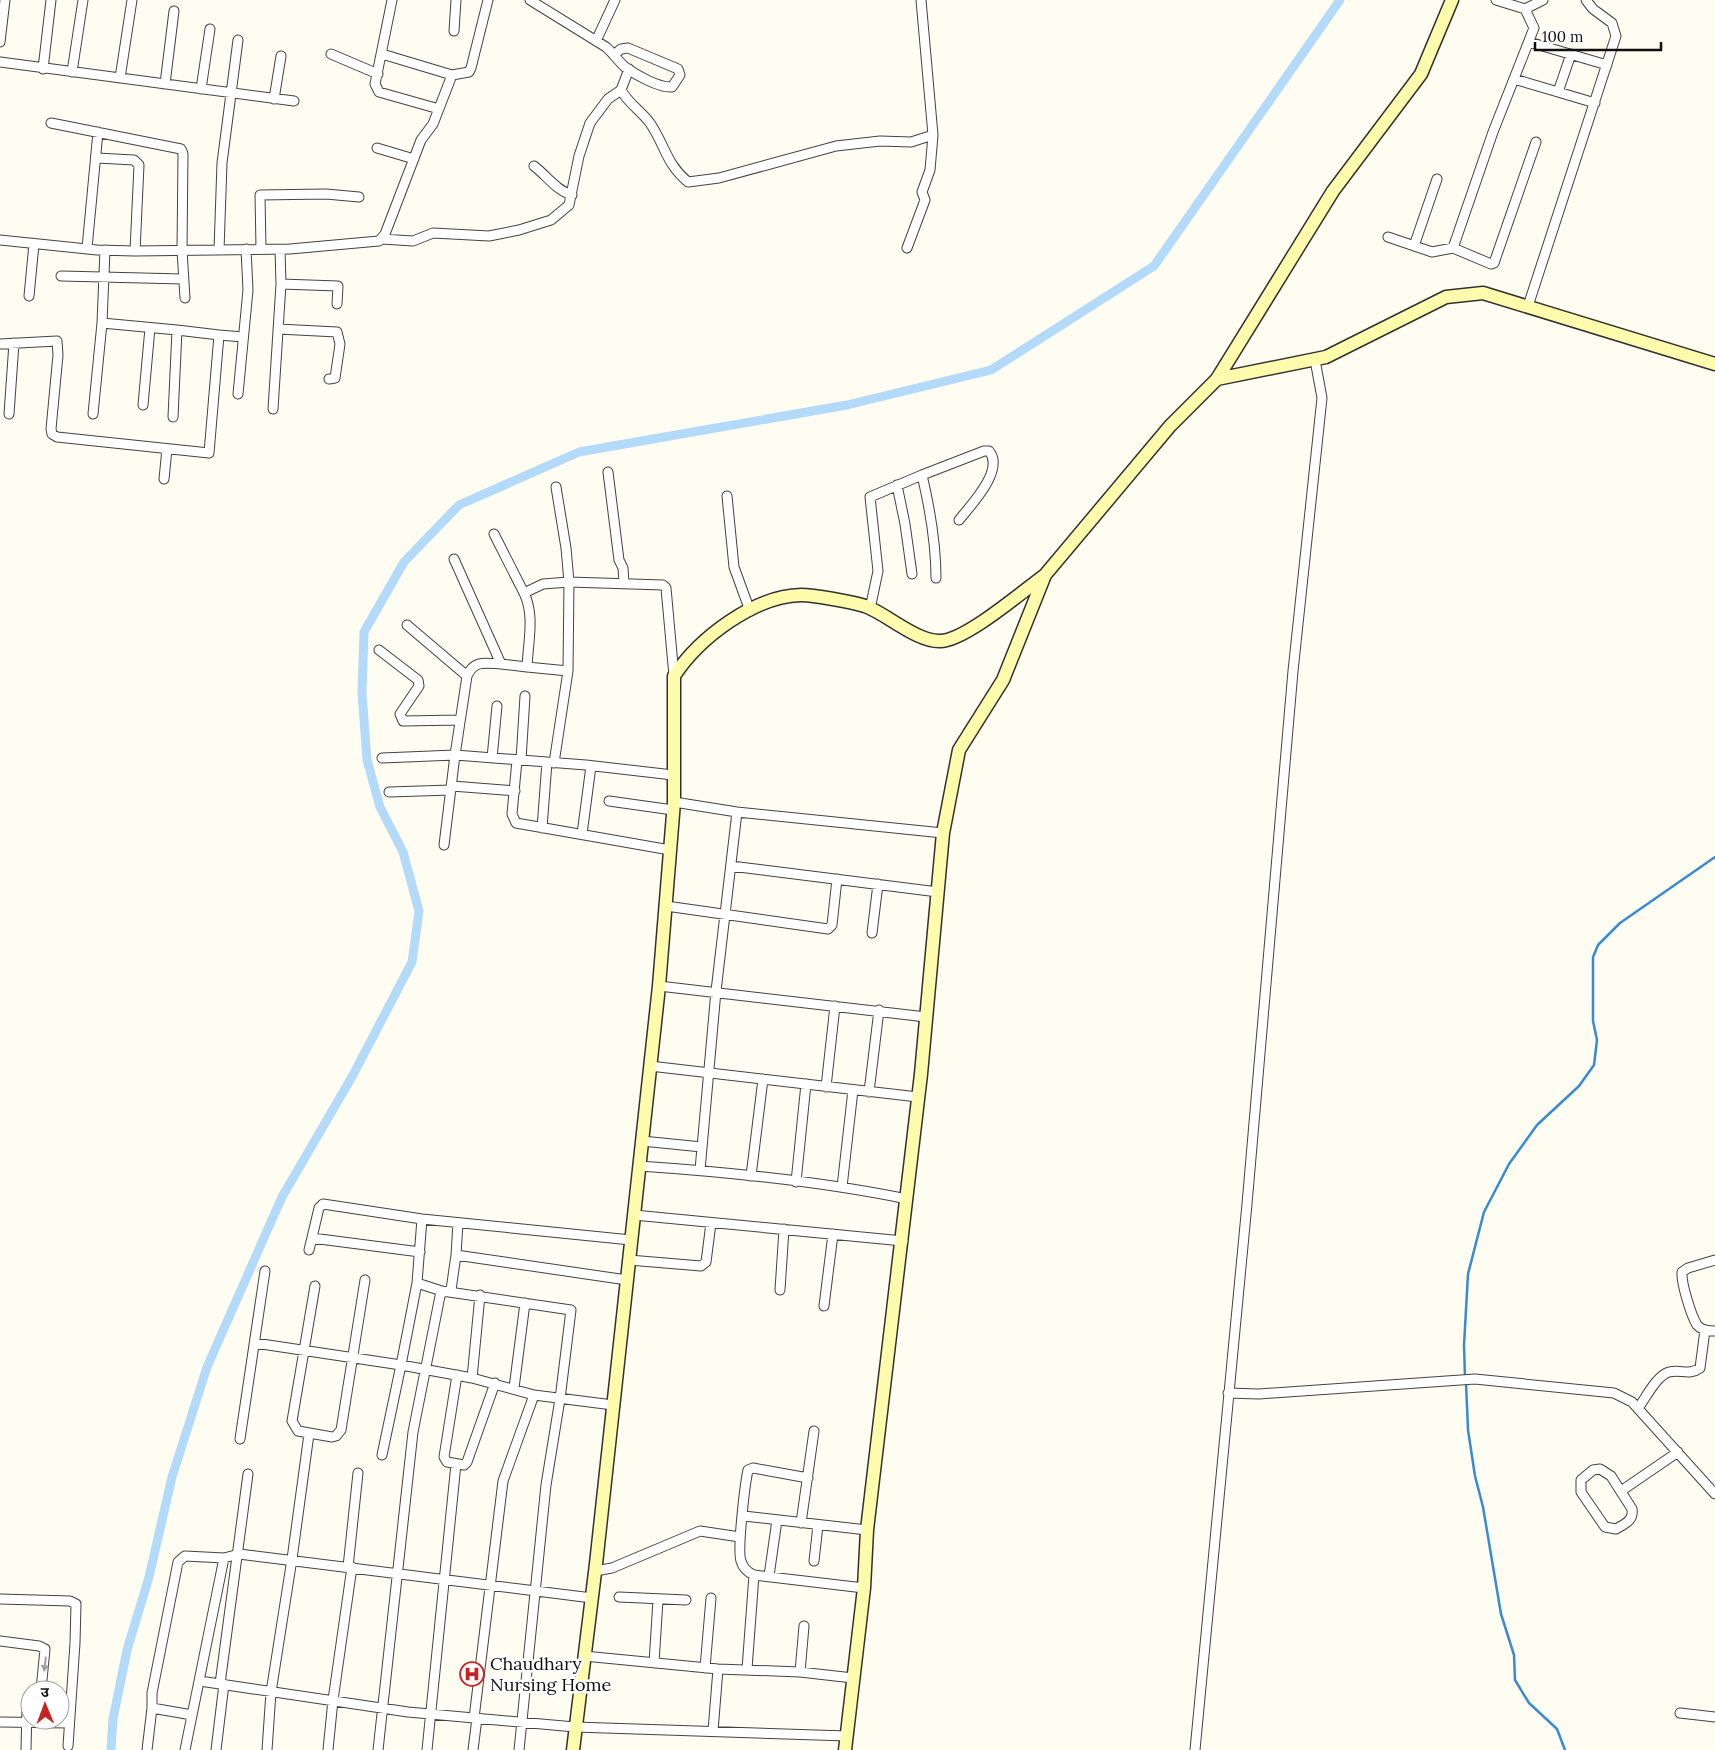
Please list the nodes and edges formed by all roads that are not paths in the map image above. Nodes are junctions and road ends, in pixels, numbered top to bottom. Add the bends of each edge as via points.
1 (5, 0) edge
2 (51, 0) edge
3 (83, 0) edge
4 (132, 0) edge
5 (392, 0) edge
6 (456, 0) edge
7 (488, 0) edge
8 (530, 0) edge
9 (615, 0) edge
10 (921, 0) edge
11 (1452, 0) edge
12 (1496, 0) edge
13 (1543, 0) edge
14 (1586, 0) edge
15 (542, 3) edge
16 (1525, 9) junction
17 (174, 10) dead end
18 (210, 29) dead end
19 (454, 32) dead end
20 (238, 40) dead end
21 (596, 41) junction
22 (0, 42) edge
23 (1529, 42) junction
24 (331, 54) dead end
25 (382, 54) junction
26 (615, 54) junction
27 (1571, 54) junction
28 (282, 56) dead end
29 (0, 62) edge
30 (1607, 65) junction
31 (43, 69) junction
32 (628, 69) junction
33 (72, 72) junction
34 (378, 74) junction
35 (452, 75) junction
36 (120, 78) junction
37 (1514, 79) junction
38 (165, 84) junction
39 (201, 89) junction
40 (621, 90) junction
41 (1558, 92) junction
42 (232, 93) junction
43 (274, 98) junction
44 (294, 101) dead end
45 (1595, 103) junction
46 (439, 109) junction
47 (51, 124) dead end
48 (98, 132) junction
49 (933, 135) junction
50 (1536, 142) dead end
51 (377, 148) dead end
52 (96, 158) junction
53 (414, 159) junction
54 (534, 166) dead end
55 (1436, 179) dead end
56 (572, 195) junction
57 (359, 197) dead end
58 (1388, 237) dead end
59 (382, 239) junction
60 (0, 240) edge
61 (34, 244) junction
62 (1414, 246) junction
63 (87, 248) junction
64 (907, 248) dead end
65 (1453, 248) junction
66 (246, 249) junction
67 (261, 249) junction
68 (280, 249) junction
69 (105, 250) junction
70 (182, 250) junction
71 (219, 250) junction
72 (135, 251) junction
73 (61, 276) dead end
74 (105, 278) junction
75 (183, 279) junction
76 (281, 284) junction
77 (30, 296) dead end
78 (184, 298) dead end
79 (337, 304) dead end
80 (1528, 306) junction
81 (102, 323) junction
82 (150, 328) junction
83 (278, 329) junction
84 (176, 330) junction
85 (219, 335) junction
86 (244, 337) junction
87 (0, 344) edge
88 (14, 344) junction
89 (1315, 360) junction
90 (1715, 364) edge
91 (329, 379) dead end
92 (1217, 379) junction
93 (238, 394) dead end
94 (143, 405) dead end
95 (273, 408) dead end
96 (9, 414) dead end
97 (93, 414) dead end
98 (173, 417) dead end
99 (167, 449) junction
100 (608, 472) dead end
101 (922, 475) junction
102 (164, 479) dead end
103 (897, 485) junction
104 (556, 487) dead end
105 (727, 496) dead end
106 (959, 520) dead end
107 (494, 534) dead end
108 (454, 559) dead end
109 (912, 574) dead end
110 (1045, 575) junction
111 (936, 578) dead end
112 (569, 582) junction
113 (624, 583) junction
114 (524, 593) junction
115 (870, 609) junction
116 (750, 611) junction
117 (407, 625) dead end
118 (378, 650) dead end
119 (501, 664) junction
120 (527, 667) junction
121 (568, 671) junction
122 (467, 676) junction
123 (674, 676) junction
124 (525, 696) dead end
125 (497, 706) dead end
126 (460, 720) junction
127 (455, 755) junction
128 (382, 758) dead end
129 (492, 758) junction
130 (519, 760) junction
131 (550, 763) junction
132 (591, 766) junction
133 (673, 775) junction
134 (452, 788) junction
135 (514, 791) junction
136 (389, 792) dead end
137 (609, 801) dead end
138 (674, 806) junction
139 (737, 812) junction
140 (542, 828) junction
141 (943, 833) junction
142 (582, 834) junction
143 (444, 845) dead end
144 (670, 850) junction
145 (731, 866) junction
146 (837, 879) junction
147 (878, 884) junction
148 (938, 892) junction
149 (666, 906) junction
150 (725, 915) junction
151 (872, 933) dead end
152 (659, 986) junction
153 (716, 991) junction
154 (835, 1006) junction
155 (879, 1010) junction
156 (926, 1017) junction
157 (650, 1066) junction
158 (710, 1073) junction
159 (763, 1079) junction
160 (806, 1084) junction
161 (826, 1087) junction
162 (854, 1090) junction
163 (869, 1092) junction
164 (918, 1097) junction
165 (642, 1141) junction
166 (702, 1148) junction
167 (639, 1166) junction
168 (700, 1170) junction
169 (751, 1176) junction
170 (796, 1182) junction
171 (842, 1187) junction
172 (907, 1199) junction
173 (634, 1216) junction
174 (422, 1219) junction
175 (458, 1223) junction
176 (710, 1223) junction
177 (784, 1229) junction
178 (833, 1234) junction
179 (312, 1238) junction
180 (631, 1240) junction
181 (902, 1241) junction
182 (309, 1250) dead end
183 (420, 1252) junction
184 (456, 1255) junction
185 (629, 1260) junction
186 (1715, 1260) edge
187 (265, 1271) dead end
188 (365, 1280) dead end
189 (627, 1280) junction
190 (416, 1283) junction
191 (315, 1286) dead end
192 (780, 1290) dead end
193 (445, 1291) junction
194 (480, 1296) junction
195 (525, 1303) junction
196 (824, 1306) dead end
197 (1705, 1330) junction
198 (1715, 1331) edge
199 (255, 1343) junction
200 (304, 1352) junction
201 (353, 1358) junction
202 (401, 1365) junction
203 (425, 1370) junction
204 (457, 1375) junction
205 (472, 1378) junction
206 (495, 1383) junction
207 (514, 1388) junction
208 (1228, 1393) junction
209 (534, 1395) junction
210 (560, 1399) junction
211 (613, 1405) junction
212 (1638, 1408) junction
213 (814, 1431) dead end
214 (308, 1434) junction
215 (240, 1439) dead end
216 (1678, 1452) junction
217 (382, 1455) dead end
218 (456, 1464) junction
219 (358, 1473) dead end
220 (248, 1474) dead end
221 (808, 1478) junction
222 (1621, 1491) junction
223 (1715, 1494) edge
224 (744, 1516) junction
225 (776, 1520) junction
226 (802, 1523) junction
227 (818, 1525) junction
228 (867, 1530) junction
229 (740, 1537) junction
230 (239, 1554) junction
231 (224, 1558) junction
232 (292, 1559) junction
233 (814, 1561) dead end
234 (350, 1567) junction
235 (595, 1571) junction
236 (398, 1573) junction
237 (754, 1575) junction
238 (769, 1576) junction
239 (444, 1579) junction
240 (490, 1585) junction
241 (864, 1588) junction
242 (534, 1590) junction
243 (619, 1597) dead end
244 (592, 1598) junction
245 (711, 1598) dead end
246 (0, 1599) edge
247 (658, 1600) junction
248 (686, 1600) dead end
249 (804, 1626) dead end
250 (0, 1641) edge
251 (584, 1656) junction
252 (654, 1663) junction
253 (705, 1668) junction
254 (718, 1669) junction
255 (747, 1669) junction
256 (800, 1672) junction
257 (853, 1678) junction
258 (42, 1680) edge
259 (200, 1681) junction
260 (222, 1684) junction
261 (271, 1692) junction
262 (333, 1700) junction
263 (152, 1708) junction
264 (382, 1708) junction
265 (70, 1710) edge
266 (1680, 1713) dead end
267 (432, 1714) junction
268 (192, 1715) junction
269 (1715, 1717) edge
270 (476, 1718) junction
271 (0, 1722) edge
272 (522, 1722) junction
273 (20, 1723) edge
274 (575, 1728) junction
275 (27, 1730) edge
276 (69, 1730) edge
277 (713, 1731) junction
278 (847, 1736) junction
279 (68, 1746) dead end
280 (26, 1750) edge
281 (147, 1750) edge
282 (184, 1750) edge
283 (216, 1750) edge
284 (267, 1750) edge
285 (328, 1750) edge
286 (378, 1750) edge
287 (427, 1750) edge
288 (473, 1750) edge
289 (519, 1750) edge
290 (573, 1750) edge
291 (845, 1750) edge
292 (1195, 1750) edge

1 - 22 street
2 - 31 street
3 - 33 street
4 - 36 street
5 - 25 street
6 - 19 street
7 - 35 street via 471,68 469,72
8 - 15 street
9 - 21 street
10 - 49 street
11 - 92 street via 1421,74 1333,191
12 - 16 street
13 - 16 street
14 - 30 street via 1612,23 1614,29 1616,36
15 - 21 street
16 - 23 street via 1534,28
17 - 38 street
18 - 39 street
20 - 42 street
21 - 26 street
23 - 27 street
23 - 37 street
24 - 34 street
25 - 34 street
25 - 35 street
26 - 32 street
26 - 32 street via 628,48 678,69 680,74 675,85 668,88
27 - 30 street
27 - 41 street
28 - 43 street
29 - 31 street
30 - 45 street
31 - 33 street
32 - 40 street
33 - 36 street
34 - 46 street via 375,84 379,92
35 - 46 street
36 - 38 street
37 - 41 street
37 - 65 street
38 - 39 street
39 - 42 street
40 - 49 street via 651,124 675,172 688,182 719,178 836,146 880,141 911,142
40 - 56 street via 608,99 590,123 579,156
41 - 45 street
42 - 43 street
42 - 71 street via 222,163
43 - 44 street
45 - 80 street
46 - 53 street
47 - 48 street
48 - 52 street
48 - 70 street via 180,148 183,154
49 - 64 street via 930,170 922,192 926,200
50 - 65 street via 1494,262 1491,264
51 - 53 street
52 - 63 street
52 - 72 street via 134,160 139,165
53 - 59 street
54 - 56 street via 562,192
55 - 62 street
56 - 59 street via 569,205 551,220 519,230 489,236 433,233 413,241
57 - 67 street via 260,195
58 - 62 street
59 - 68 street
60 - 61 street
61 - 63 street
61 - 77 street
62 - 65 street via 1432,252
63 - 69 street
66 - 67 street
66 - 71 street
66 - 86 street via 248,290
67 - 68 street
68 - 76 street
69 - 72 street
69 - 74 street
70 - 71 street
70 - 72 street
70 - 75 street
73 - 74 street
74 - 75 street
74 - 81 street
75 - 78 street
76 - 79 street via 338,286
76 - 83 street
80 - 89 street via 1482,293 1452,295
80 - 90 street
81 - 82 street
81 - 97 street
82 - 84 street
82 - 94 street
83 - 91 street via 337,332 340,344 335,378
83 - 95 street
84 - 85 street
84 - 98 street
85 - 86 street
85 - 99 street via 209,453
86 - 93 street
87 - 88 street
88 - 96 street
88 - 99 street via 57,341 52,434
89 - 92 street
89 - 208 street via 1322,398 1292,681
92 - 110 street via 1170,426
99 - 102 street
100 - 113 street
101 - 103 street
101 - 106 street via 984,451 992,454 993,466 988,481
101 - 111 street via 929,503
103 - 109 street
103 - 115 street via 870,497 878,571
104 - 112 street
105 - 116 street via 734,567
107 - 114 street
108 - 119 street
110 - 115 street via 958,638 939,642
110 - 141 street via 1003,680 959,750
112 - 113 street
112 - 114 street via 543,584
112 - 121 street
113 - 123 street via 663,585 666,588
114 - 120 street via 530,611
115 - 116 street via 802,595 770,601
116 - 123 street via 723,625 685,660
117 - 122 street
118 - 126 street via 418,680 419,686 400,714 403,720
119 - 120 street
119 - 122 street via 479,663 471,666
120 - 121 street
121 - 131 street
122 - 126 street
123 - 133 street
124 - 130 street
125 - 129 street
126 - 127 street
127 - 128 street
127 - 129 street
127 - 134 street
129 - 130 street
130 - 131 street
130 - 135 street
131 - 132 street
131 - 140 street
132 - 133 street
132 - 142 street
133 - 138 street
134 - 135 street
134 - 136 street
134 - 143 street
135 - 140 street via 513,821
137 - 138 street
138 - 139 street
138 - 144 street
139 - 141 street
139 - 145 street
140 - 142 street
141 - 148 street
142 - 144 street
144 - 149 street
145 - 146 street
145 - 150 street
146 - 147 street
146 - 150 street via 832,925 828,929
147 - 148 street
147 - 151 street
148 - 156 street
149 - 150 street
149 - 152 street
150 - 153 street
152 - 153 street
152 - 157 street
153 - 154 street
153 - 158 street
154 - 155 street
154 - 161 street
155 - 156 street
155 - 163 street
156 - 164 street
157 - 158 street
157 - 165 street
158 - 159 street
158 - 166 street
159 - 160 street
159 - 169 street
160 - 161 street
160 - 170 street
161 - 162 street
162 - 163 street
162 - 171 street
163 - 164 street
164 - 172 street
165 - 166 street
165 - 167 street
166 - 168 street
167 - 168 street
167 - 173 street
168 - 169 street
169 - 170 street
170 - 171 street
171 - 172 street
172 - 181 street
173 - 176 street
173 - 180 street
174 - 175 street
174 - 179 street via 323,1204
174 - 183 street
175 - 180 street
175 - 184 street
176 - 177 street
176 - 185 street via 706,1262 701,1266
177 - 178 street
177 - 192 street
178 - 181 street
178 - 196 street
179 - 182 street
179 - 183 street
180 - 185 street
181 - 228 street
183 - 190 street
184 - 189 street
184 - 193 street via 452,1287
185 - 189 street
186 - 197 street via 1682,1272 1681,1280 1698,1325
187 - 199 street
188 - 201 street
189 - 211 street
190 - 193 street
190 - 202 street
191 - 200 street
193 - 194 street
193 - 203 street
194 - 195 street
194 - 205 street
195 - 207 street
195 - 210 street via 571,1310
197 - 198 street
197 - 212 street via 1700,1368 1689,1373 1674,1371 1664,1374
199 - 200 street
199 - 215 street
200 - 201 street
200 - 214 street via 292,1421 298,1432
201 - 202 street
201 - 214 street via 339,1434 332,1437
202 - 203 street
202 - 217 street
203 - 204 street
203 - 236 street via 406,1488
204 - 205 street
204 - 218 street via 444,1457 447,1462
205 - 206 street
206 - 207 street
206 - 218 street via 467,1462
207 - 209 street
208 - 212 street via 1258,1394 1475,1379 1614,1393
208 - 292 street
209 - 210 street
209 - 240 street via 503,1482
210 - 211 street
210 - 242 street
211 - 235 street
212 - 216 street
213 - 221 street
214 - 232 street
216 - 222 street
216 - 223 street
218 - 239 street
219 - 234 street
220 - 230 street
221 - 224 street via 750,1469
221 - 226 street
222 - 222 street via 1633,1514 1616,1530 1609,1530 1581,1492 1581,1480 1593,1470 1600,1470 1607,1472
224 - 225 street
224 - 229 street
225 - 226 street
225 - 238 street
226 - 227 street
227 - 228 street
227 - 233 street
228 - 241 street
229 - 235 street via 700,1531 612,1568
229 - 237 street via 741,1561
230 - 231 street
230 - 232 street
230 - 260 street
231 - 259 street
231 - 263 street via 186,1556 178,1562 152,1693
232 - 234 street
232 - 261 street
234 - 236 street
234 - 262 street
235 - 244 street
236 - 239 street
236 - 264 street
237 - 238 street
237 - 255 street
238 - 241 street
239 - 240 street
239 - 267 street
240 - 242 street
240 - 270 street
241 - 257 street
242 - 244 street
242 - 272 street
243 - 247 street
244 - 251 street
245 - 253 street
246 - 265 street via 70,1601 76,1604
247 - 248 street
247 - 252 street
249 - 256 street
250 -> 258 street via 45,1649
251 - 252 street
251 - 274 street
252 - 253 street
253 - 254 street
254 - 255 street
254 - 277 street
255 - 256 street
256 - 257 street
257 - 278 street
259 - 260 street
259 - 268 street
260 - 261 street
260 - 283 street
261 - 262 street
261 - 284 street
262 - 264 street
262 - 285 street
263 - 268 street
263 - 281 street
264 - 267 street
264 - 286 street
266 - 269 street
267 - 270 street
267 - 287 street
268 - 282 street
270 - 272 street
270 - 288 street
271 - 273 street
272 - 274 street
272 - 289 street
274 - 277 street
274 - 290 street
275 - 280 street
276 - 279 street
277 - 278 street
278 - 291 street

